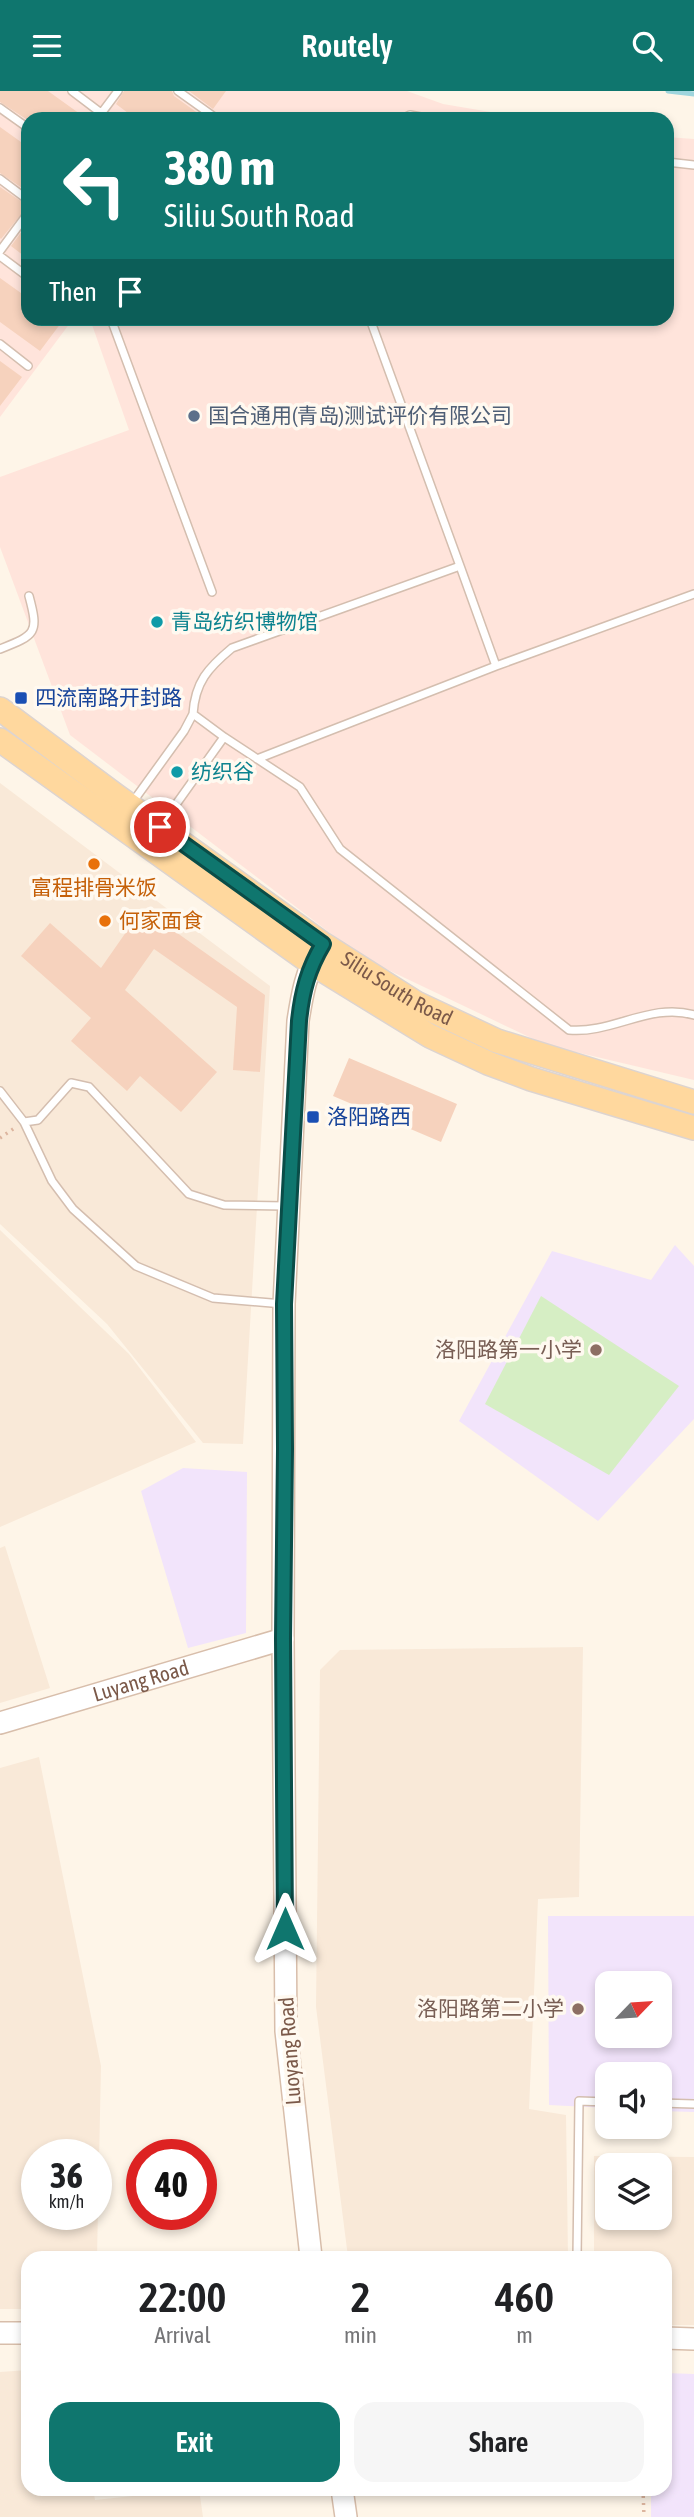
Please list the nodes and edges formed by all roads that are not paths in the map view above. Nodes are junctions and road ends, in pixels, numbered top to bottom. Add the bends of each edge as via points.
1 (72, 91) edge
2 (118, 91) edge
3 (178, 91) edge
4 (0, 108) edge
5 (95, 112) edge
6 (102, 112) edge
7 (207, 112) edge
8 (21, 123) edge
9 (674, 163) edge
10 (694, 165) edge
11 (0, 179) edge
12 (21, 195) edge
13 (21, 223) edge
14 (0, 253) edge
15 (21, 271) edge
16 (114, 326) edge
17 (373, 326) edge
18 (0, 344) edge
19 (28, 366) dead end
20 (460, 566) junction
21 (212, 592) dead end
22 (694, 594) edge
23 (29, 596) dead end
24 (0, 649) edge
25 (496, 666) junction
26 (0, 709) edge
27 (192, 714) junction
28 (224, 737) junction
29 (0, 740) edge
30 (257, 759) junction
31 (123, 815) junction
32 (154, 836) junction
33 (317, 954) junction
34 (694, 1015) edge
35 (0, 1091) edge
36 (694, 1102) edge
37 (24, 1122) junction
38 (694, 1128) edge
39 (289, 1206) junction
40 (284, 1304) junction
41 (283, 1639) junction
42 (0, 1723) edge
43 (595, 2102) edge
44 (672, 2103) edge
45 (694, 2104) edge
46 (311, 2251) edge
47 (577, 2251) edge
48 (0, 2333) edge
49 (21, 2333) edge
50 (672, 2338) edge
51 (694, 2339) edge
52 (343, 2496) edge
53 (346, 2517) edge

1 - 5 lane
2 - 6 lane
3 - 7 lane
4 - 8 lane
9 - 10 lane
11 - 12 lane
13 - 14 lane
14 - 15 lane
16 - 21 lane
17 - 20 lane
18 - 19 lane
20 - 25 lane
20 - 27 lane via 232,648 208,667 194,697
22 - 25 lane
23 - 24 lane via 34,629 24,639
25 - 30 lane
26 - 31 main road, Siliu South Road
27 - 28 lane
27 - 31 lane
28 - 30 lane
28 - 32 lane
29 - 31 main road, Siliu South Road
30 - 34 lane via 300,787 340,849 569,1030 584,1032 663,1010
31 - 32 main road, Siliu South Road
32 - 33 main road, Siliu South Road
33 - 36 main road, Siliu South Road via 497,1041
33 - 38 main road, Siliu South Road via 430,1037 488,1063
33 - 39 street, Luoyang Road via 302,993
35 - 37 lane
37 - 39 lane via 38,1120 71,1083 89,1087 189,1194 224,1205
37 - 40 lane via 52,1181 73,1209 136,1266 213,1298
39 - 40 street, Luoyang Road
40 - 41 street, Luoyang Road
41 - 42 street, Luyang Road
41 - 46 street, Luoyang Road via 286,2031
43 - 47 lane via 579,2101
44 - 45 lane
48 - 49 street
50 - 51 street
52 - 53 street

